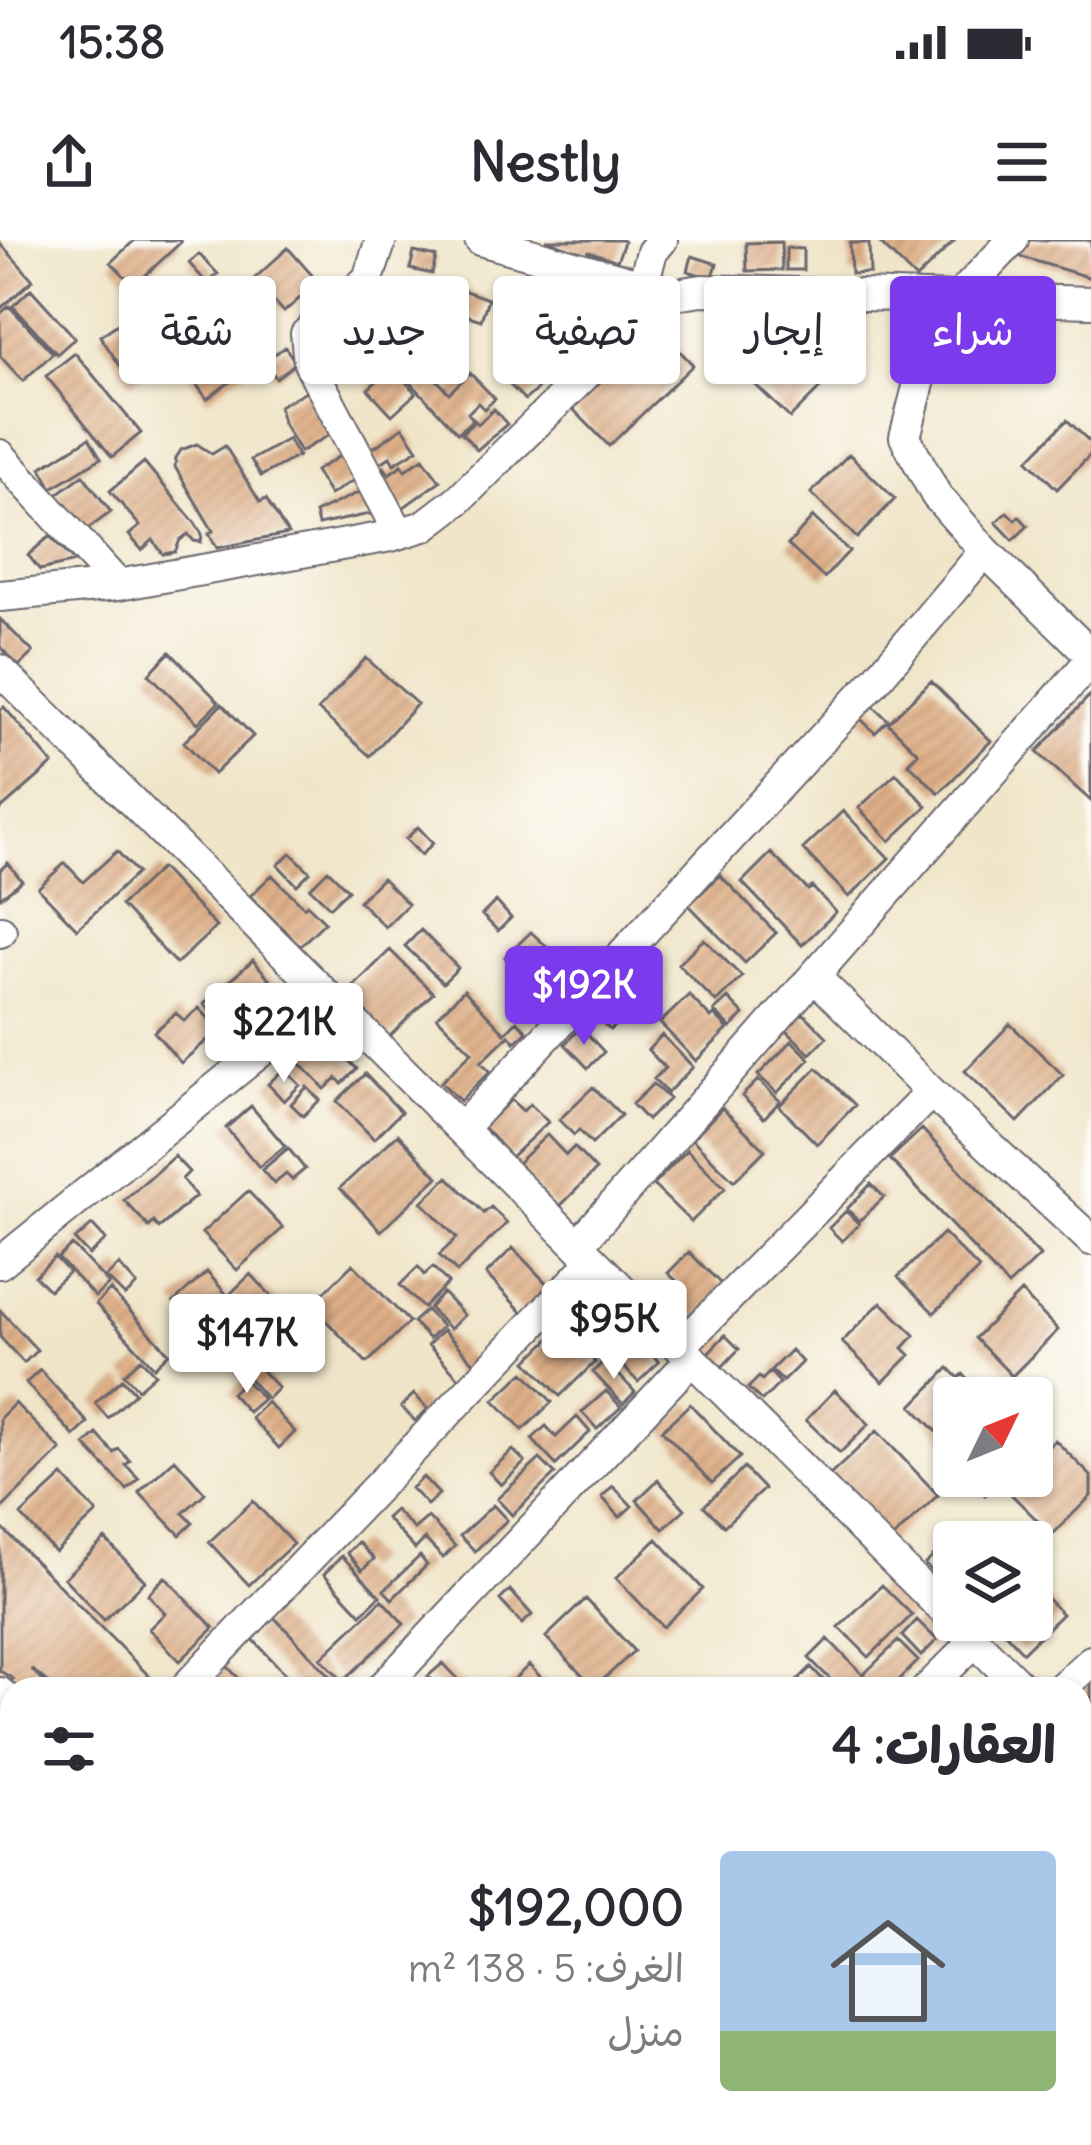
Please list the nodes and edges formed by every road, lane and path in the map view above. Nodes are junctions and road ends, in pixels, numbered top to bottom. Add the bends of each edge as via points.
1 (381, 240) edge
2 (480, 240) edge
3 (662, 240) edge
4 (1013, 240) edge
5 (604, 276) edge
6 (645, 276) edge
7 (979, 276) edge
8 (680, 293) edge
9 (890, 295) edge
10 (1056, 301) edge
11 (1091, 302) edge
12 (576, 384) edge
13 (919, 384) edge
14 (0, 455) edge
15 (399, 533) junction
16 (985, 551) junction
17 (118, 584) junction
18 (0, 596) edge
19 (1091, 658) edge
20 (0, 670) edge
21 (814, 976) junction
22 (328, 997) junction
23 (931, 1092) junction
24 (461, 1129) junction
25 (1091, 1240) edge
26 (585, 1253) junction
27 (0, 1263) edge
28 (686, 1353) junction
29 (933, 1599) edge
30 (975, 1641) joint
31 (195, 1677) edge
32 (392, 1677) edge
33 (939, 1677) edge
34 (1011, 1677) edge

1 - 15 street via 368,279 306,334 309,363
2 - 5 street
3 - 6 street
4 - 7 street
8 - 9 street
10 - 11 street
12 - 15 street via 458,500 424,526
13 - 16 street via 905,437 936,495
14 - 17 street
15 - 17 street
16 - 19 street
16 - 24 street
17 - 18 street
19 - 21 street
20 - 22 street
21 - 23 street
21 - 26 street
22 - 24 street
22 - 27 street
23 - 25 street
23 - 28 street
24 - 26 street
26 - 28 street
26 - 31 street
28 - 29 street
28 - 32 street
30 - 33 street
30 - 34 street

